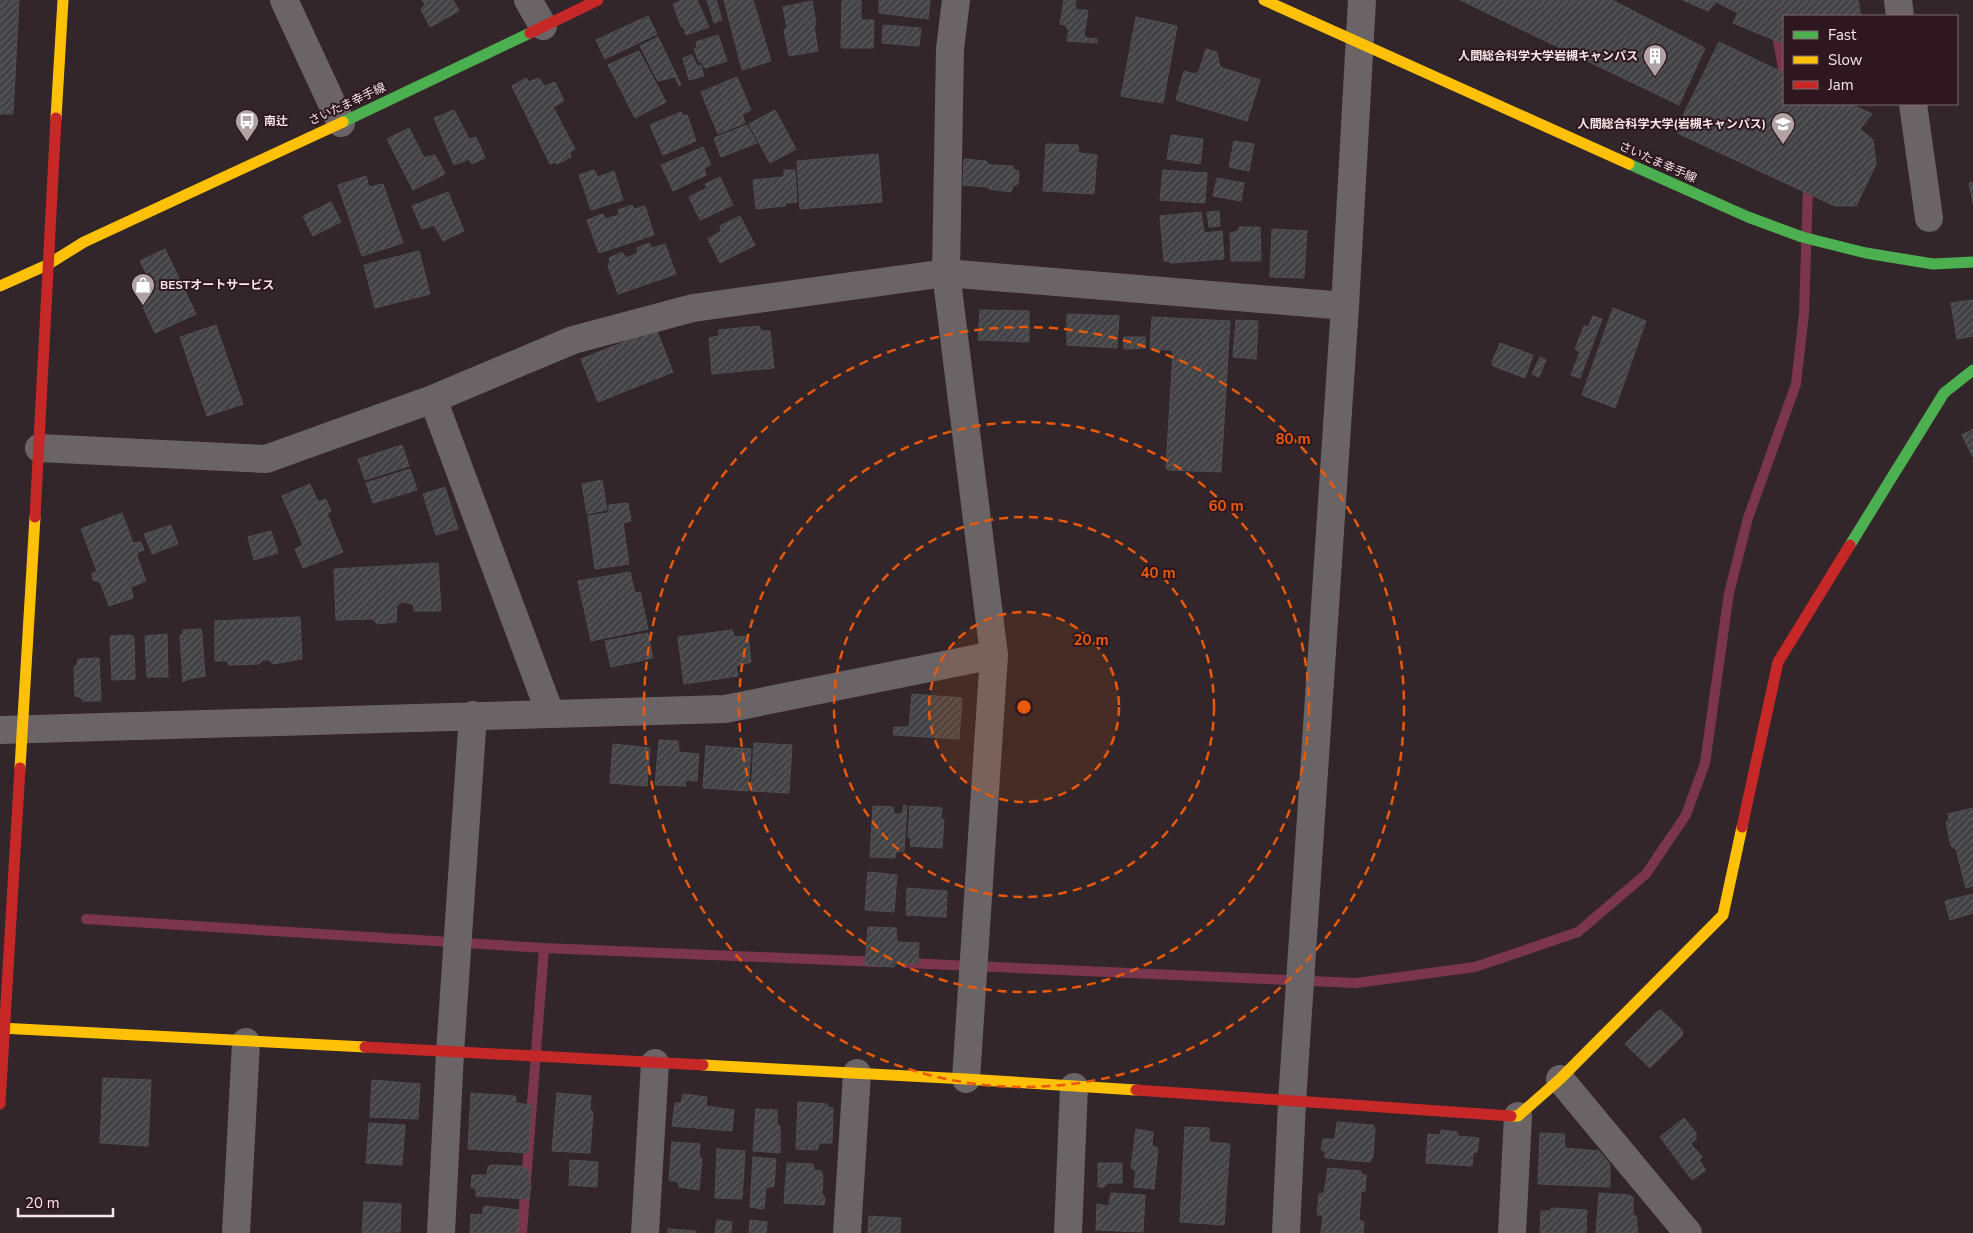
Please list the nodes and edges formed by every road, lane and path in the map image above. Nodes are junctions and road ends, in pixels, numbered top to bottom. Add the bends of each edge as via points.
1 (63, 0) edge
2 (284, 0) edge
3 (528, 0) edge
4 (598, 0) edge
5 (956, 0) edge
6 (1264, 0) edge
7 (1362, 0) edge
8 (1898, 0) edge
9 (1900, 15) edge
10 (542, 26) junction
11 (1359, 42) junction
12 (1913, 105) edge
13 (340, 123) junction
14 (1929, 218) dead end
15 (1973, 262) edge
16 (47, 265) junction
17 (946, 273) junction
18 (0, 286) edge
19 (1345, 306) junction
20 (1973, 370) edge
21 (433, 399) junction
22 (39, 448) junction
23 (994, 655) junction
24 (550, 713) junction
25 (473, 715) junction
26 (11, 730) edge
27 (2, 1028) edge
28 (246, 1042) junction
29 (450, 1053) junction
30 (655, 1063) junction
31 (857, 1073) junction
32 (966, 1079) junction
33 (1560, 1079) junction
34 (1074, 1087) junction
35 (1292, 1102) junction
36 (0, 1104) edge
37 (1518, 1116) junction
38 (236, 1233) edge
39 (441, 1233) edge
40 (645, 1233) edge
41 (847, 1233) edge
42 (1068, 1233) edge
43 (1286, 1233) edge
44 (1512, 1233) edge
45 (1688, 1233) edge

1 - 16 street
2 - 13 street
3 - 10 street
4 - 10 street, さいたま幸手線
5 - 17 street via 950,49
6 - 11 street, さいたま幸手線
7 - 11 street
8 - 9 street
10 - 13 street, さいたま幸手線
11 - 15 street, さいたま幸手線 via 1766,224 1866,253 1933,264
11 - 19 street
12 - 14 street
13 - 16 street, さいたま幸手線 via 84,242
16 - 18 street, さいたま幸手線
16 - 22 street
17 - 19 street
17 - 21 street via 693,308 573,340
17 - 23 street
19 - 35 street
20 - 33 street via 1944,393 1778,662 1723,915
21 - 22 street via 266,459
21 - 24 street
22 - 26 street
23 - 24 street via 725,709
23 - 32 street
24 - 25 street
25 - 26 street
25 - 29 street
26 - 27 street
27 - 28 street
27 - 36 street
28 - 29 street
28 - 38 street
29 - 30 street
29 - 39 street
30 - 31 street
30 - 40 street
31 - 32 street
31 - 41 street
32 - 34 street
33 - 37 street
33 - 45 street
34 - 35 street
34 - 42 street
35 - 37 street
35 - 43 street
37 - 44 street

